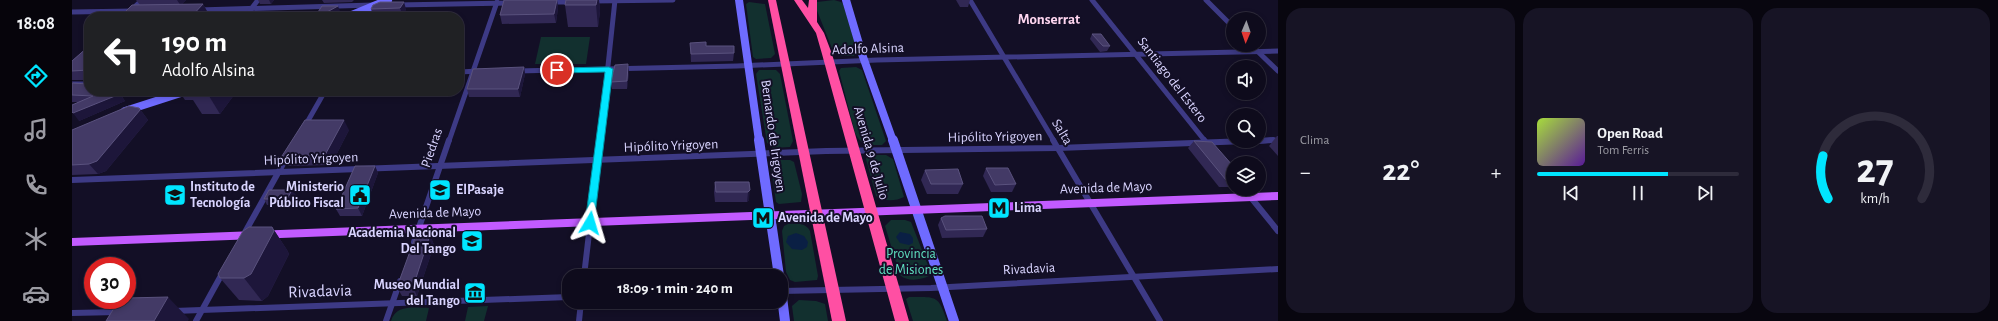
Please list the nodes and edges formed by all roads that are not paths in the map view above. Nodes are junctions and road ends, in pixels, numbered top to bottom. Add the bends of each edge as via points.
1 (142, 0) edge
2 (258, 0) edge
3 (388, 0) edge
4 (615, 0) edge
5 (673, 0) edge
6 (739, 0) edge
7 (772, 0) edge
8 (798, 0) edge
9 (813, 0) edge
10 (846, 0) edge
11 (970, 0) edge
12 (1092, 0) edge
13 (1206, 0) edge
14 (497, 2) edge
15 (576, 2) edge
16 (584, 2) edge
17 (377, 3) edge
18 (520, 3) edge
19 (543, 3) edge
20 (252, 8) junction
21 (191, 10) edge
22 (130, 11) junction
23 (138, 11) edge
24 (72, 12) edge
25 (249, 12) edge
26 (358, 12) edge
27 (371, 12) edge
28 (1226, 20) edge
29 (815, 26) junction
30 (1278, 51) edge
31 (1258, 52) joint
32 (1266, 52) edge
33 (1137, 55) junction
34 (1005, 58) junction
35 (864, 61) junction
36 (829, 62) junction
37 (785, 64) junction
38 (748, 65) junction
39 (609, 69) junction
40 (484, 71) edge
41 (513, 71) edge
42 (1278, 71) edge
43 (464, 72) edge
44 (472, 72) junction
45 (72, 84) edge
46 (84, 84) edge
47 (464, 95) edge
48 (156, 96) edge
49 (167, 96) edge
50 (322, 96) edge
51 (464, 96) edge
52 (141, 105) junction
53 (116, 115) edge
54 (301, 132) edge
55 (1278, 140) edge
56 (1266, 141) edge
57 (1226, 142) edge
58 (1206, 143) junction
59 (293, 146) edge
60 (1058, 148) junction
61 (1210, 148) edge
62 (853, 150) junction
63 (896, 150) junction
64 (804, 152) junction
65 (761, 154) junction
66 (597, 161) junction
67 (439, 167) junction
68 (279, 172) junction
69 (72, 180) edge
70 (1226, 194) edge
71 (1266, 195) edge
72 (1249, 196) edge
73 (1278, 196) edge
74 (1091, 204) junction
75 (917, 209) junction
76 (871, 210) junction
77 (816, 212) junction
78 (770, 215) junction
79 (590, 223) junction
80 (418, 228) junction
81 (1278, 231) edge
82 (241, 239) junction
83 (72, 242) edge
84 (412, 248) edge
85 (228, 262) edge
86 (585, 269) edge
87 (778, 269) edge
88 (1278, 269) edge
89 (402, 276) edge
90 (1133, 276) junction
91 (942, 287) junction
92 (893, 289) junction
93 (832, 290) junction
94 (788, 291) edge
95 (562, 297) edge
96 (392, 304) junction
97 (580, 309) edge
98 (783, 309) edge
99 (202, 310) junction
100 (164, 311) edge
101 (126, 312) edge
102 (72, 313) edge
103 (196, 321) edge
104 (386, 321) edge
105 (579, 321) edge
106 (785, 321) edge
107 (839, 321) edge
108 (902, 321) edge
109 (954, 321) edge
110 (1160, 321) edge

1 - 22 street
2 - 20 street
3 - 17 street
4 - 5 street
4 - 16 street
4 - 39 street
6 - 38 street, Bernardo de Irigoyen
7 - 37 highway
8 - 29 highway, Avenida 9 de Julio
9 - 29 highway
10 - 35 street
11 - 34 street, Salta
12 - 33 street, Santiago del Estero
13 - 28 street
14 - 17 street
14 - 18 street
14 - 44 street, Piedras
15 - 19 street
17 - 20 street
17 - 26 street
17 - 27 street
20 - 21 street
20 - 25 street
22 - 23 street
22 - 24 street
29 - 36 highway, Avenida 9 de Julio via 822,38
30 - 32 street, Adolfo Alsina
31 - 33 street, Adolfo Alsina
31 - 42 street
33 - 34 street, Adolfo Alsina
33 - 58 street, Santiago del Estero
34 - 35 street, Adolfo Alsina
34 - 60 street, Salta
35 - 36 street, Adolfo Alsina
35 - 63 street
36 - 37 street, Adolfo Alsina
36 - 62 highway, Avenida 9 de Julio
37 - 38 street, Adolfo Alsina
37 - 64 highway
38 - 39 street, Adolfo Alsina
38 - 65 street, Bernardo de Irigoyen
39 - 41 street, Adolfo Alsina
39 - 66 street
40 - 44 street
43 - 44 street
44 - 47 street, Piedras
45 - 46 street
48 - 52 street
49 - 52 street
50 - 54 street
51 - 67 street, Piedras
52 - 53 street
55 - 56 street
57 - 58 street, Hipólito Yrigoyen
58 - 60 street, Hipólito Yrigoyen
58 - 61 street, Santiago del Estero
59 - 68 street
60 - 63 street, Hipólito Yrigoyen
60 - 74 street, Salta
62 - 63 street, Hipólito Yrigoyen
62 - 64 street, Hipólito Yrigoyen
62 - 76 highway, Avenida 9 de Julio
63 - 75 street
64 - 65 street, Hipólito Yrigoyen
64 - 77 highway
65 - 66 street, Hipólito Yrigoyen
65 - 78 street, Bernardo de Irigoyen
66 - 67 street, Hipólito Yrigoyen
66 - 79 street
67 - 68 street, Hipólito Yrigoyen
67 - 80 street, Piedras
68 - 69 street, Hipólito Yrigoyen
68 - 82 street
70 - 74 main road, Avenida de Mayo
71 - 73 main road, Avenida de Mayo
72 - 81 street
74 - 75 main road, Avenida de Mayo
74 - 90 street, Salta
75 - 76 main road, Avenida de Mayo
75 - 91 street
76 - 77 main road, Avenida de Mayo
76 - 92 highway, Avenida 9 de Julio
77 - 78 main road, Avenida de Mayo
77 - 93 highway
78 - 79 main road, Avenida de Mayo
78 - 87 street, Bernardo de Irigoyen
79 - 80 main road, Avenida de Mayo
79 - 86 street
80 - 82 main road, Avenida de Mayo
80 - 84 street, Piedras
82 - 83 main road, Avenida de Mayo
85 - 99 street
88 - 90 street, Rivadavia
89 - 96 street
90 - 91 street, Rivadavia
90 - 110 street, Salta
91 - 92 street, Rivadavia
91 - 109 street
92 - 93 street, Rivadavia
92 - 108 highway, Avenida 9 de Julio
93 - 94 street, Rivadavia
93 - 107 highway
95 - 96 street, Rivadavia
96 - 99 street, Rivadavia
96 - 104 street
97 - 105 street
98 - 106 street
99 - 100 street, Rivadavia
99 - 103 street
101 - 102 street

